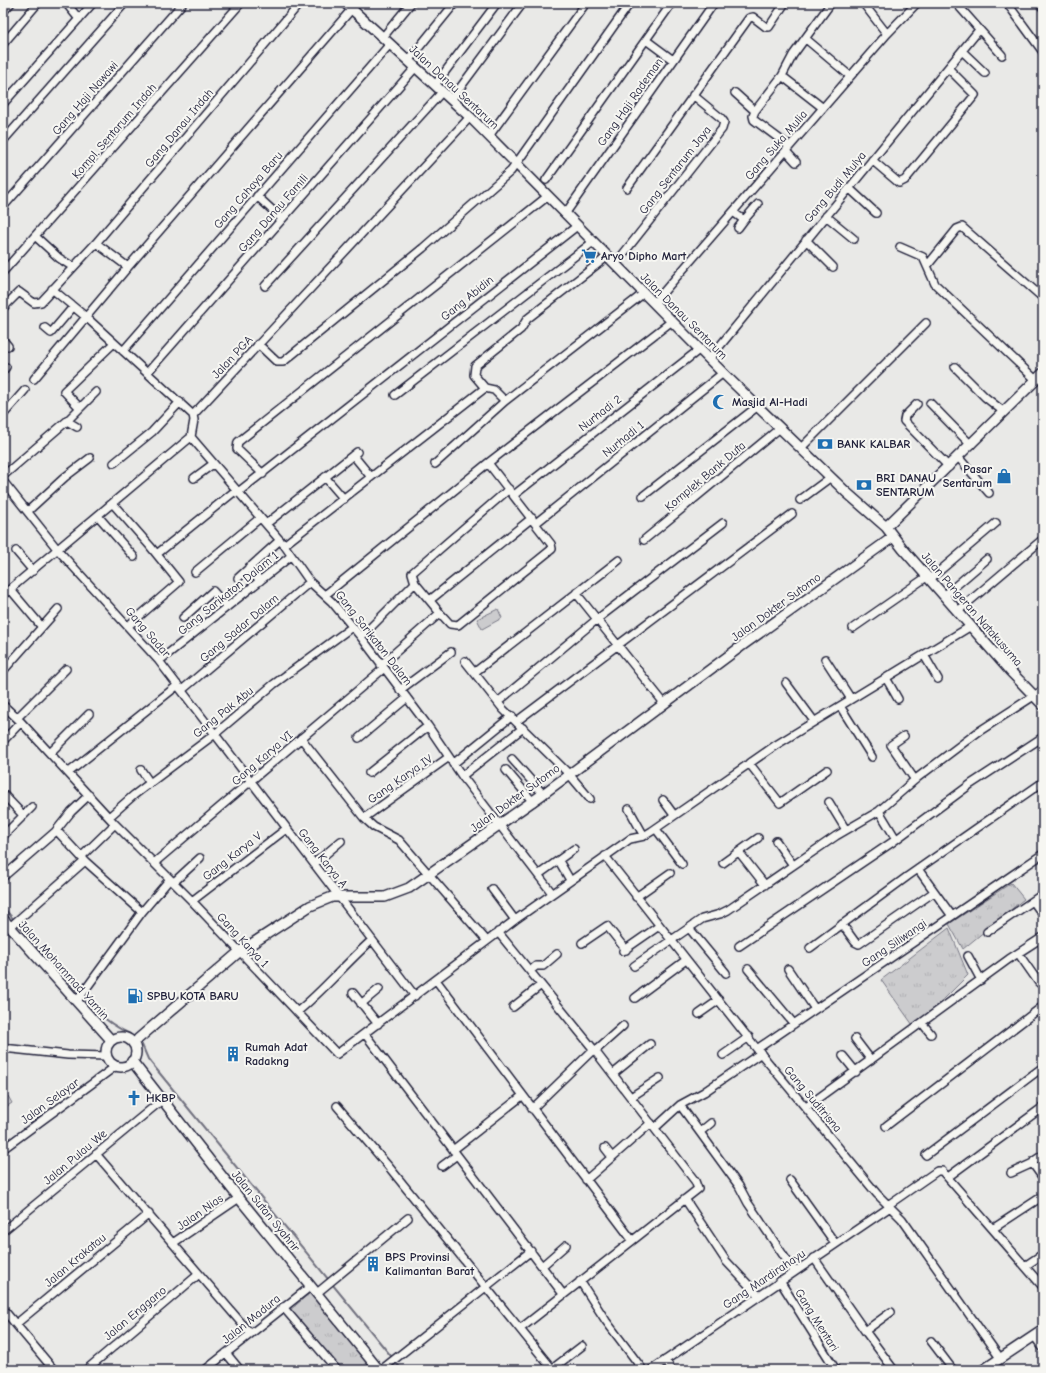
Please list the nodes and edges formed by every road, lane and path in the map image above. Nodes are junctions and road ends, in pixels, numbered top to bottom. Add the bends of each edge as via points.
1 (11, 3) edge
2 (38, 3) edge
3 (66, 3) edge
4 (93, 3) edge
5 (125, 3) edge
6 (184, 3) edge
7 (241, 3) edge
8 (300, 3) edge
9 (411, 3) edge
10 (455, 3) edge
11 (496, 3) edge
12 (523, 3) edge
13 (586, 3) edge
14 (630, 3) edge
15 (672, 3) edge
16 (714, 3) edge
17 (785, 3) edge
18 (830, 3) edge
19 (863, 3) edge
20 (917, 3) edge
21 (956, 3) edge
22 (1007, 3) edge
23 (1040, 3) edge
24 (352, 5) edge
25 (1043, 8) edge
26 (3, 12) edge
27 (79, 19) junction
28 (979, 30) junction
29 (887, 34) junction
30 (383, 37) junction
31 (806, 39) junction
32 (646, 40) junction
33 (3, 44) edge
34 (390, 44) junction
35 (962, 51) junction
36 (1043, 52) edge
37 (1002, 55) dead end
38 (673, 60) junction
39 (408, 61) junction
40 (415, 68) junction
41 (948, 68) junction
42 (985, 74) dead end
43 (782, 76) junction
44 (850, 76) junction
45 (439, 89) junction
46 (735, 93) dead end
47 (693, 95) junction
48 (451, 100) junction
49 (3, 104) edge
50 (823, 108) junction
51 (755, 111) junction
52 (470, 117) junction
53 (489, 136) junction
54 (3, 141) edge
55 (788, 148) junction
56 (872, 160) junction
57 (515, 162) junction
58 (796, 162) dead end
59 (544, 184) junction
60 (627, 188) dead end
61 (849, 188) junction
62 (257, 196) junction
63 (548, 196) junction
64 (758, 204) dead end
65 (3, 207) edge
66 (733, 212) junction
67 (876, 213) dead end
68 (565, 214) junction
69 (826, 216) junction
70 (282, 219) junction
71 (744, 220) junction
72 (578, 226) junction
73 (738, 228) dead end
74 (35, 236) junction
75 (854, 239) dead end
76 (806, 240) junction
77 (593, 242) junction
78 (96, 243) junction
79 (900, 247) dead end
80 (608, 256) junction
81 (616, 263) junction
82 (73, 266) junction
83 (927, 266) junction
84 (128, 267) junction
85 (833, 267) dead end
86 (3, 272) edge
87 (265, 286) dead end
88 (52, 289) junction
89 (644, 293) junction
90 (1043, 298) edge
91 (654, 303) junction
92 (73, 307) junction
93 (3, 308) edge
94 (86, 317) junction
95 (672, 321) junction
96 (926, 323) dead end
97 (45, 328) dead end
98 (114, 343) junction
99 (258, 344) junction
100 (700, 349) junction
101 (123, 351) junction
102 (710, 358) junction
103 (955, 367) dead end
104 (148, 373) junction
105 (723, 373) junction
106 (1043, 373) edge
107 (34, 379) dead end
108 (1036, 380) junction
109 (485, 388) junction
110 (25, 390) dead end
111 (96, 392) dead end
112 (395, 395) dead end
113 (505, 401) junction
114 (180, 402) junction
115 (930, 403) dead end
116 (917, 404) dead end
117 (758, 406) junction
118 (80, 408) junction
119 (1004, 412) junction
120 (3, 415) edge
121 (193, 415) junction
122 (67, 421) junction
123 (77, 427) dead end
124 (780, 428) junction
125 (191, 437) junction
126 (971, 445) junction
127 (801, 448) junction
128 (90, 458) dead end
129 (959, 458) junction
130 (114, 462) dead end
131 (488, 463) junction
132 (213, 464) junction
133 (435, 464) dead end
134 (949, 468) junction
135 (263, 474) junction
136 (3, 476) edge
137 (326, 477) junction
138 (831, 477) junction
139 (194, 478) dead end
140 (371, 478) junction
141 (3, 481) edge
142 (236, 492) junction
143 (511, 492) junction
144 (989, 493) dead end
145 (643, 496) dead end
146 (344, 498) junction
147 (800, 500) dead end
148 (112, 504) junction
149 (28, 511) junction
150 (792, 514) dead end
151 (98, 516) junction
152 (260, 518) junction
153 (534, 521) junction
154 (996, 522) dead end
155 (723, 523) dead end
156 (266, 524) junction
157 (886, 527) junction
158 (894, 537) junction
159 (1043, 539) edge
160 (644, 540) dead end
161 (282, 543) junction
162 (58, 550) junction
163 (16, 551) dead end
164 (157, 554) junction
165 (291, 556) junction
166 (134, 557) dead end
167 (987, 559) dead end
168 (618, 560) dead end
169 (249, 567) junction
170 (33, 571) junction
171 (195, 572) dead end
172 (929, 577) junction
173 (238, 578) dead end
174 (260, 581) junction
175 (310, 582) junction
176 (415, 584) junction
177 (10, 589) junction
178 (576, 593) junction
179 (3, 595) edge
180 (325, 595) junction
181 (945, 595) junction
182 (430, 600) junction
183 (227, 607) junction
184 (58, 609) dead end
185 (958, 611) junction
186 (440, 613) junction
187 (183, 618) dead end
188 (596, 620) junction
189 (128, 626) junction
190 (971, 626) junction
191 (42, 627) junction
192 (352, 627) junction
193 (853, 628) dead end
194 (360, 637) junction
195 (617, 647) junction
196 (451, 652) dead end
197 (924, 655) junction
198 (825, 659) dead end
199 (159, 661) junction
200 (465, 661) dead end
201 (382, 667) junction
202 (66, 669) dead end
203 (3, 671) edge
204 (475, 672) junction
205 (886, 678) junction
206 (938, 679) dead end
207 (786, 683) dead end
208 (180, 688) junction
209 (400, 690) junction
210 (1043, 690) edge
211 (1035, 697) junction
212 (407, 698) junction
213 (851, 699) junction
214 (898, 699) dead end
215 (498, 702) junction
216 (664, 703) junction
217 (3, 705) edge
218 (1043, 705) edge
219 (840, 706) junction
220 (89, 714) dead end
221 (515, 719) junction
222 (19, 720) junction
223 (814, 721) junction
224 (428, 726) junction
225 (523, 728) junction
226 (216, 734) junction
227 (904, 736) dead end
228 (1043, 737) edge
229 (301, 738) junction
230 (359, 738) dead end
231 (3, 741) edge
232 (50, 753) junction
233 (448, 757) junction
234 (872, 757) dead end
235 (512, 759) dead end
236 (750, 763) junction
237 (453, 764) junction
238 (141, 770) dead end
239 (506, 770) dead end
240 (827, 770) dead end
241 (68, 773) junction
242 (369, 773) dead end
243 (569, 774) junction
244 (462, 776) junction
245 (915, 780) junction
246 (252, 781) junction
247 (1043, 782) edge
248 (150, 783) junction
249 (3, 794) edge
250 (543, 794) junction
251 (89, 795) junction
252 (590, 799) dead end
253 (662, 800) dead end
254 (533, 802) junction
255 (830, 802) dead end
256 (32, 807) dead end
257 (629, 809) dead end
258 (879, 811) junction
259 (23, 815) junction
260 (674, 815) junction
261 (109, 817) junction
262 (364, 818) junction
263 (115, 824) junction
264 (499, 824) junction
265 (656, 828) junction
266 (286, 829) junction
267 (846, 830) junction
268 (55, 832) junction
269 (3, 836) edge
270 (644, 836) junction
271 (758, 838) dead end
272 (896, 839) junction
273 (341, 841) dead end
274 (776, 841) dead end
275 (574, 849) dead end
276 (739, 852) junction
277 (1043, 854) edge
278 (605, 856) junction
279 (200, 858) dead end
280 (83, 859) junction
281 (559, 861) junction
282 (154, 863) junction
283 (723, 863) dead end
284 (314, 864) junction
285 (682, 864) dead end
286 (793, 865) junction
287 (918, 869) junction
288 (670, 873) dead end
289 (428, 874) junction
290 (538, 875) junction
291 (3, 877) edge
292 (570, 880) junction
293 (172, 881) junction
294 (765, 885) junction
295 (492, 889) dead end
296 (934, 892) junction
297 (552, 893) junction
298 (1043, 894) edge
299 (636, 896) junction
300 (340, 897) junction
301 (192, 901) junction
302 (1033, 901) junction
303 (142, 912) junction
304 (1043, 915) edge
305 (952, 916) junction
306 (3, 919) edge
307 (515, 920) junction
308 (842, 924) junction
309 (659, 926) junction
310 (10, 927) junction
311 (689, 928) junction
312 (498, 932) junction
313 (987, 932) dead end
314 (1043, 937) edge
315 (372, 940) junction
316 (671, 940) junction
317 (487, 941) junction
318 (582, 943) dead end
319 (739, 946) dead end
320 (810, 948) dead end
321 (239, 952) junction
322 (1018, 953) junction
323 (557, 954) dead end
324 (968, 956) dead end
325 (686, 960) junction
326 (634, 966) dead end
327 (748, 969) dead end
328 (788, 969) dead end
329 (530, 971) junction
330 (726, 973) dead end
331 (436, 980) junction
332 (981, 980) junction
333 (1039, 983) dead end
334 (541, 985) junction
335 (378, 989) dead end
336 (353, 993) dead end
337 (415, 996) junction
338 (635, 998) dead end
339 (77, 1000) junction
340 (719, 1000) junction
341 (361, 1004) junction
342 (1043, 1006) edge
343 (513, 1007) dead end
344 (815, 1009) junction
345 (298, 1012) junction
346 (699, 1014) dead end
347 (922, 1023) junction
348 (378, 1024) junction
349 (794, 1024) junction
350 (623, 1026) dead end
351 (365, 1034) junction
352 (931, 1034) dead end
353 (749, 1037) junction
354 (111, 1038) junction
355 (855, 1039) dead end
356 (135, 1042) junction
357 (650, 1044) dead end
358 (3, 1048) edge
359 (594, 1050) junction
360 (759, 1051) junction
361 (723, 1054) dead end
362 (843, 1056) dead end
363 (871, 1060) junction
364 (109, 1061) junction
365 (132, 1064) junction
366 (1043, 1067) edge
367 (856, 1072) junction
368 (613, 1074) junction
369 (660, 1078) dead end
370 (522, 1096) junction
371 (631, 1097) junction
372 (162, 1100) junction
373 (680, 1105) junction
374 (336, 1106) dead end
375 (806, 1107) junction
376 (1043, 1107) edge
377 (532, 1109) junction
378 (711, 1123) dead end
379 (653, 1125) junction
380 (886, 1126) dead end
381 (700, 1132) junction
382 (3, 1148) edge
383 (606, 1148) dead end
384 (455, 1152) junction
385 (96, 1154) junction
386 (926, 1155) dead end
387 (1043, 1155) edge
388 (612, 1157) junction
389 (1033, 1163) junction
390 (442, 1166) dead end
391 (1011, 1173) dead end
392 (948, 1177) junction
393 (1043, 1178) edge
394 (586, 1180) junction
395 (790, 1180) dead end
396 (1043, 1196) edge
397 (239, 1198) junction
398 (685, 1199) junction
399 (889, 1206) junction
400 (149, 1214) junction
401 (408, 1218) dead end
402 (994, 1228) junction
403 (3, 1231) edge
404 (632, 1240) junction
405 (835, 1243) junction
406 (173, 1244) junction
407 (566, 1245) dead end
408 (531, 1251) junction
409 (1043, 1254) edge
410 (814, 1258) junction
411 (542, 1266) junction
412 (1025, 1266) junction
413 (794, 1271) junction
414 (199, 1274) junction
415 (580, 1281) junction
416 (780, 1281) junction
417 (311, 1286) junction
418 (485, 1287) junction
419 (1043, 1287) edge
420 (317, 1293) junction
421 (563, 1294) junction
422 (758, 1295) junction
423 (283, 1307) junction
424 (3, 1309) edge
425 (891, 1312) dead end
426 (16, 1324) junction
427 (520, 1329) junction
428 (1043, 1330) edge
429 (865, 1331) junction
430 (250, 1333) junction
431 (1034, 1336) junction
432 (931, 1341) dead end
433 (582, 1346) dead end
434 (1043, 1348) edge
435 (226, 1353) junction
436 (1000, 1358) junction
437 (665, 1360) junction
438 (54, 1370) edge
439 (86, 1370) edge
440 (205, 1370) edge
441 (240, 1370) edge
442 (337, 1370) edge
443 (380, 1370) edge
444 (553, 1370) edge
445 (643, 1370) edge
446 (651, 1370) edge
447 (672, 1370) edge
448 (836, 1370) edge
449 (894, 1370) edge
450 (953, 1370) edge
451 (983, 1370) edge

1 - 26 street
2 - 33 street
3 - 27 street
4 - 27 street
5 - 54 street
6 - 65 street, Gang Haji Nawawi
7 - 74 street, Kompl. Sentarum Indah
8 - 78 street, Gang Danau Indah
9 - 30 street
10 - 39 street
11 - 45 street
12 - 48 street
13 - 53 street
14 - 57 street
15 - 32 street
16 - 38 street, Gang Haji Rademan
17 - 47 street via 770,26 766,27 753,17 749,18
18 - 31 street
19 - 29 street
20 - 29 street, Gang Suka Mulia
21 - 28 street
22 - 36 street
23 - 25 street
24 - 30 street, Jalan Danau Sentarum
24 - 84 street
27 - 49 street
28 - 35 street, Gang Budi Mulya
28 - 37 street
29 - 44 street, Gang Suka Mulia
30 - 34 street, Jalan Danau Sentarum
31 - 43 street
31 - 44 street
32 - 38 street
32 - 59 street
34 - 39 street, Jalan Danau Sentarum
34 - 62 street, Gang Cahaya Baru
35 - 41 street, Gang Budi Mulya
35 - 42 street
38 - 68 street, Gang Haji Rademan
39 - 40 street, Jalan Danau Sentarum
40 - 45 street, Jalan Danau Sentarum
40 - 70 street, Gang Danau Famili
41 - 56 street, Gang Budi Mulya
41 - 56 street via 975,95 905,180 899,182
43 - 50 street
43 - 51 street
44 - 50 street, Gang Suka Mulia
45 - 48 street, Jalan Danau Sentarum
45 - 87 street
46 - 51 street
47 - 60 street
47 - 81 street, Gang Sentarum Jaya via 721,118 724,122 722,129
48 - 52 street, Jalan Danau Sentarum
50 - 55 street, Gang Suka Mulia
51 - 55 street via 754,120
52 - 53 street, Jalan Danau Sentarum
52 - 99 street, Jalan PGA
53 - 57 street, Jalan Danau Sentarum
55 - 58 street
55 - 66 street, Gang Suka Mulia
56 - 61 street, Gang Budi Mulya
57 - 59 street, Jalan Danau Sentarum
57 - 99 street via 511,170 423,248 283,362 277,362
59 - 63 street, Jalan Danau Sentarum
61 - 67 street
61 - 69 street, Gang Budi Mulya
62 - 70 street
62 - 101 street, Gang Cahaya Baru
63 - 68 street, Jalan Danau Sentarum
63 - 135 street via 238,442 237,449
64 - 71 street
66 - 71 street
66 - 91 street, Gang Suka Mulia
68 - 72 street, Jalan Danau Sentarum
69 - 75 street
69 - 76 street, Gang Budi Mulya
70 - 104 street, Gang Danau Famili
71 - 73 street
72 - 77 street, Jalan Danau Sentarum
72 - 135 street, Gang Abidin via 370,387
74 - 82 street via 59,258
74 - 86 street, Kompl. Sentarum Indah
76 - 85 street
76 - 102 street, Gang Budi Mulya
77 - 80 street, Jalan Danau Sentarum
77 - 112 street
78 - 82 street, Gang Danau Indah
78 - 84 street
79 - 83 street via 923,257
80 - 81 street, Jalan Danau Sentarum
80 - 109 street via 527,320 521,330 475,366 474,375
81 - 89 street, Jalan Danau Sentarum
82 - 88 street, Gang Danau Indah
83 - 90 street via 956,229 962,227
83 - 108 street via 935,284
84 - 94 street
88 - 92 street
88 - 93 street, Gang Danau Indah via 39,304 19,292
89 - 91 street, Jalan Danau Sentarum
89 - 113 street
91 - 95 street, Jalan Danau Sentarum
92 - 94 street
92 - 97 street via 51,333
94 - 98 street
94 - 107 street
95 - 100 street, Jalan Danau Sentarum
95 - 131 street
96 - 127 street
98 - 101 street
98 - 118 street via 64,391
99 - 121 street, Jalan PGA
100 - 102 street, Jalan Danau Sentarum
100 - 143 street, Nurhadi 2
101 - 104 street
102 - 105 street, Jalan Danau Sentarum
103 - 119 street
104 - 114 street
105 - 117 street, Jalan Danau Sentarum
105 - 153 street, Nurhadi 1
106 - 108 street
108 - 119 street
109 - 113 street via 494,390
109 - 140 street
110 - 120 street
111 - 118 street
113 - 133 street
114 - 121 street
114 - 130 street via 152,432
115 - 126 street
116 - 134 street via 904,417 904,421
117 - 124 street, Jalan Danau Sentarum
117 - 145 street
118 - 122 street
119 - 126 street
121 - 125 street
122 - 123 street
122 - 136 street
124 - 127 street, Jalan Danau Sentarum
124 - 160 street, Komplek Bank Duta
125 - 132 street, Gang Sarikaton Dalam
125 - 148 street
126 - 129 street
127 - 138 street, Jalan Danau Sentarum
128 - 149 street
129 - 134 street
129 - 144 street
131 - 143 street
131 - 180 street
132 - 139 street
132 - 142 street, Gang Sarikaton Dalam
134 - 157 street
135 - 142 street, Gang Abidin
137 - 140 street via 355,454
137 - 146 street
137 - 156 street
138 - 147 street
138 - 157 street, Jalan Danau Sentarum
140 - 146 street
141 - 149 street, Gang Sadar
142 - 152 street, Gang Sarikaton Dalam
142 - 164 street, Gang Abidin
143 - 153 street
143 - 176 street, Nurhadi 2 via 414,571 412,576
146 - 161 street
148 - 151 street
148 - 164 street
149 - 162 street, Gang Sadar
150 - 195 street
151 - 162 street
151 - 166 street
152 - 156 street, Gang Sarikaton Dalam
152 - 171 street
153 - 182 street, Nurhadi 1
153 - 186 street via 552,545 551,549 458,625 450,624
154 - 172 street
155 - 188 street
156 - 161 street, Gang Sarikaton Dalam
157 - 158 street, Jalan Pangeran Natakusuma
158 - 172 street, Jalan Pangeran Natakusuma
158 - 216 street, Jalan Dokter Sutomo
159 - 185 street
161 - 165 street, Gang Sarikaton Dalam
161 - 169 street
162 - 170 street
162 - 189 street, Gang Sadar
163 - 170 street
164 - 189 street via 179,582
165 - 174 street, Gang Sarikaton Dalam 1
165 - 175 street, Gang Sarikaton Dalam
167 - 181 street
168 - 178 street
169 - 173 street
169 - 174 street
170 - 177 street
172 - 181 street, Jalan Pangeran Natakusuma
172 - 193 street
174 - 183 street, Gang Sarikaton Dalam 1
175 - 180 street, Gang Sarikaton Dalam
175 - 208 street, Gang Sadar Dalam
176 - 182 street
176 - 194 street
177 - 179 street
177 - 191 street
178 - 188 street
178 - 204 street
180 - 192 street, Gang Sarikaton Dalam
181 - 185 street, Jalan Pangeran Natakusuma
182 - 186 street
183 - 187 street via 213,591
183 - 199 street, Gang Sarikaton Dalam 1
184 - 191 street
185 - 190 street, Jalan Pangeran Natakusuma
186 - 201 street, Gang Karya VI
188 - 195 street
188 - 215 street
189 - 199 street, Gang Sadar
190 - 197 street, Gang Karya 1
190 - 211 street, Jalan Pangeran Natakusuma
191 - 203 street
192 - 194 street, Gang Sarikaton Dalam
192 - 226 street, Gang Pak Abu via 274,684
194 - 201 street, Gang Sarikaton Dalam
195 - 216 street
195 - 221 street
196 - 209 street
197 - 205 street, Gang Karya 1
197 - 206 street
198 - 213 street
199 - 208 street, Gang Sadar
200 - 204 street
201 - 209 street, Gang Sarikaton Dalam
201 - 229 street, Gang Karya VI
202 - 222 street
204 - 215 street
205 - 213 street, Gang Karya 1
205 - 214 street
207 - 223 street
208 - 226 street, Gang Sadar
208 - 241 street, Gang Sadar Dalam
209 - 212 street, Gang Sarikaton Dalam
210 - 211 street
211 - 218 street, Jalan Pangeran Natakusuma
211 - 245 street via 978,732
212 - 224 street, Gang Sarikaton Dalam
212 - 230 street
213 - 219 street, Gang Karya 1
215 - 221 street
216 - 243 street, Jalan Dokter Sutomo
217 - 222 street, Gang Karya 1
219 - 223 street, Gang Karya 1
219 - 234 street
220 - 232 street
221 - 225 street
221 - 237 street
222 - 231 street
222 - 232 street, Gang Karya 1
223 - 236 street, Gang Karya 1
224 - 233 street, Gang Sarikaton Dalam
224 - 242 street
225 - 243 street
225 - 244 street
226 - 246 street, Gang Karya A
226 - 248 street, Gang Pak Abu
227 - 245 street via 891,745
228 - 272 street via 971,784
229 - 246 street, Gang Karya VI
229 - 262 street
232 - 241 street, Gang Karya 1
233 - 237 street, Gang Sarikaton Dalam
233 - 262 street, Gang Karya IV
235 - 250 street
236 - 240 street via 780,803
236 - 260 street, Gang Karya 1
237 - 244 street, Gang Sarikaton Dalam
238 - 248 street
239 - 254 street
241 - 251 street, Gang Karya 1
243 - 250 street, Jalan Dokter Sutomo
243 - 252 street
244 - 264 street, Gang Sarikaton Dalam
245 - 258 street
246 - 266 street, Gang Karya A
246 - 282 street, Gang Karya VI
247 - 287 street
248 - 261 street, Gang Pak Abu
249 - 259 street
250 - 254 street, Jalan Dokter Sutomo
251 - 261 street, Gang Karya 1
251 - 268 street
253 - 260 street
254 - 264 street, Jalan Dokter Sutomo
255 - 267 street
256 - 259 street
257 - 270 street
258 - 267 street
258 - 272 street
259 - 269 street
260 - 265 street, Gang Karya 1
261 - 263 street, Gang Karya 1
262 - 289 street via 374,827 398,840
263 - 280 street
263 - 282 street, Gang Karya 1
264 - 289 street, Jalan Dokter Sutomo
264 - 290 street, Gang Sarikaton Dalam
265 - 270 street, Gang Karya 1
265 - 285 street
266 - 284 street, Gang Karya A
266 - 301 street, Gang Karya V
267 - 286 street
268 - 280 street via 60,834
268 - 291 street
270 - 278 street, Gang Karya 1 via 632,838
271 - 276 street
272 - 319 street
273 - 284 street
274 - 286 street
275 - 281 street
276 - 283 street
276 - 294 street
277 - 305 street, Gang Siliwangi
278 - 292 street, Gang Karya 1
278 - 299 street, Gang Suditrisna
279 - 293 street
280 - 303 street
280 - 310 street
281 - 290 street
281 - 292 street
282 - 293 street, Gang Karya 1
284 - 300 street, Gang Karya A
286 - 294 street
287 - 296 street
287 - 308 street
288 - 299 street
289 - 300 street, Jalan Dokter Sutomo via 393,895 378,898
289 - 317 street
290 - 297 street, Gang Sarikaton Dalam
292 - 297 street, Gang Karya 1
293 - 301 street, Gang Karya 1
293 - 303 street
294 - 311 street via 723,913 702,919
295 - 307 street
296 - 305 street
296 - 308 street via 859,944
297 - 307 street, Gang Karya 1
298 - 302 street
299 - 309 street, Gang Suditrisna
300 - 315 street, Gang Karya A
300 - 321 street, Jalan Dokter Sutomo via 315,903
301 - 321 street, Gang Karya 1
302 - 304 street
302 - 313 street
303 - 339 street
305 - 344 street, Gang Siliwangi
306 - 310 street, Jalan Mohammad Yamin
307 - 312 street, Gang Karya 1
308 - 320 street
309 - 316 street, Gang Suditrisna
309 - 318 street via 624,951 607,926
310 - 339 street, Jalan Mohammad Yamin
311 - 316 street
311 - 330 street
312 - 317 street, Gang Karya 1
312 - 329 street
314 - 322 street
315 - 337 street, Gang Karya A
315 - 345 street
316 - 325 street, Gang Suditrisna
316 - 326 street
317 - 331 street, Gang Karya 1
321 - 345 street, Gang Karya 1
321 - 356 street, Jalan Dokter Sutomo
322 - 332 street
322 - 333 street
323 - 329 street via 543,966 536,966
324 - 332 street
325 - 338 street
325 - 340 street, Gang Suditrisna
327 - 349 street
328 - 344 street
329 - 334 street
331 - 337 street, Gang Karya 1
331 - 370 street
332 - 347 street
334 - 343 street
334 - 359 street
335 - 341 street
336 - 341 street
337 - 348 street, Gang Karya 1
339 - 354 street, Jalan Mohammad Yamin
340 - 346 street
340 - 353 street, Gang Suditrisna
341 - 348 street
342 - 380 street
344 - 349 street, Gang Siliwangi
345 - 351 street, Gang Karya 1 via 336,1053
347 - 352 street
347 - 363 street
348 - 351 street, Gang Karya 1
349 - 360 street, Gang Siliwangi
350 - 359 street
351 - 384 street
353 - 360 street, Gang Suditrisna
353 - 361 street
354 - 356 street via 123,1037
354 - 364 street via 107,1046
355 - 363 street
356 - 365 street
357 - 368 street
358 - 364 street
359 - 368 street
359 - 377 street
360 - 373 street, Gang Siliwangi via 704,1092
360 - 375 street, Gang Suditrisna
362 - 367 street
363 - 367 street
364 - 365 street
364 - 382 street, Jalan Selayar
365 - 372 street, Jalan Sutan Syahrir
366 - 386 street
367 - 375 street
368 - 371 street
369 - 371 street
370 - 377 street
370 - 384 street
371 - 379 street
372 - 385 street, Jalan Pulau We
372 - 397 street, Jalan Sutan Syahrir
373 - 379 street, Gang Siliwangi
373 - 381 street
374 - 418 street via 389,1167
375 - 399 street, Gang Suditrisna
376 - 392 street
377 - 394 street
378 - 381 street
379 - 388 street, Gang Siliwangi
379 - 398 street via 697,1184 697,1190
381 - 413 street via 739,1186
383 - 388 street
384 - 390 street
384 - 408 street
385 - 400 street
385 - 403 street, Jalan Pulau We
387 - 389 street
388 - 394 street, Gang Siliwangi
389 - 391 street
389 - 393 street
392 - 399 street, Gang Mardirahayu via 942,1171 938,1171
392 - 402 street
394 - 404 street
395 - 405 street
396 - 402 street
397 - 406 street, Jalan Nias
397 - 417 street, Jalan Sutan Syahrir
398 - 404 street
398 - 422 street via 726,1261
399 - 405 street, Gang Mardirahayu
399 - 436 street, Gang Suditrisna via 902,1219
400 - 406 street
400 - 426 street, Jalan Krakatau
401 - 420 street
402 - 412 street
404 - 415 street
405 - 410 street, Gang Mardirahayu
406 - 414 street
407 - 411 street
408 - 411 street
408 - 418 street
409 - 412 street
410 - 413 street, Gang Mardirahayu
410 - 429 street
411 - 421 street
412 - 419 street
413 - 416 street, Gang Mardirahayu
414 - 430 street
414 - 439 street, Jalan Enggano
415 - 421 street
415 - 445 street
416 - 422 street, Gang Mardirahayu
416 - 448 street, Gang Mentari
417 - 420 street, Jalan Sutan Syahrir
417 - 423 street, Jalan Madura
418 - 427 street
418 - 443 street
420 - 443 street, Jalan Sutan Syahrir
421 - 427 street
422 - 437 street, Gang Mardirahayu
423 - 430 street, Jalan Madura
423 - 442 street
424 - 426 street
425 - 429 street
426 - 438 street
427 - 444 street
428 - 431 street
429 - 449 street
430 - 435 street, Jalan Madura
431 - 434 street
431 - 436 street
432 - 450 street
433 - 444 street
435 - 440 street, Jalan Madura
435 - 441 street
436 - 451 street
437 - 446 street, Gang Mardirahayu
437 - 447 street

